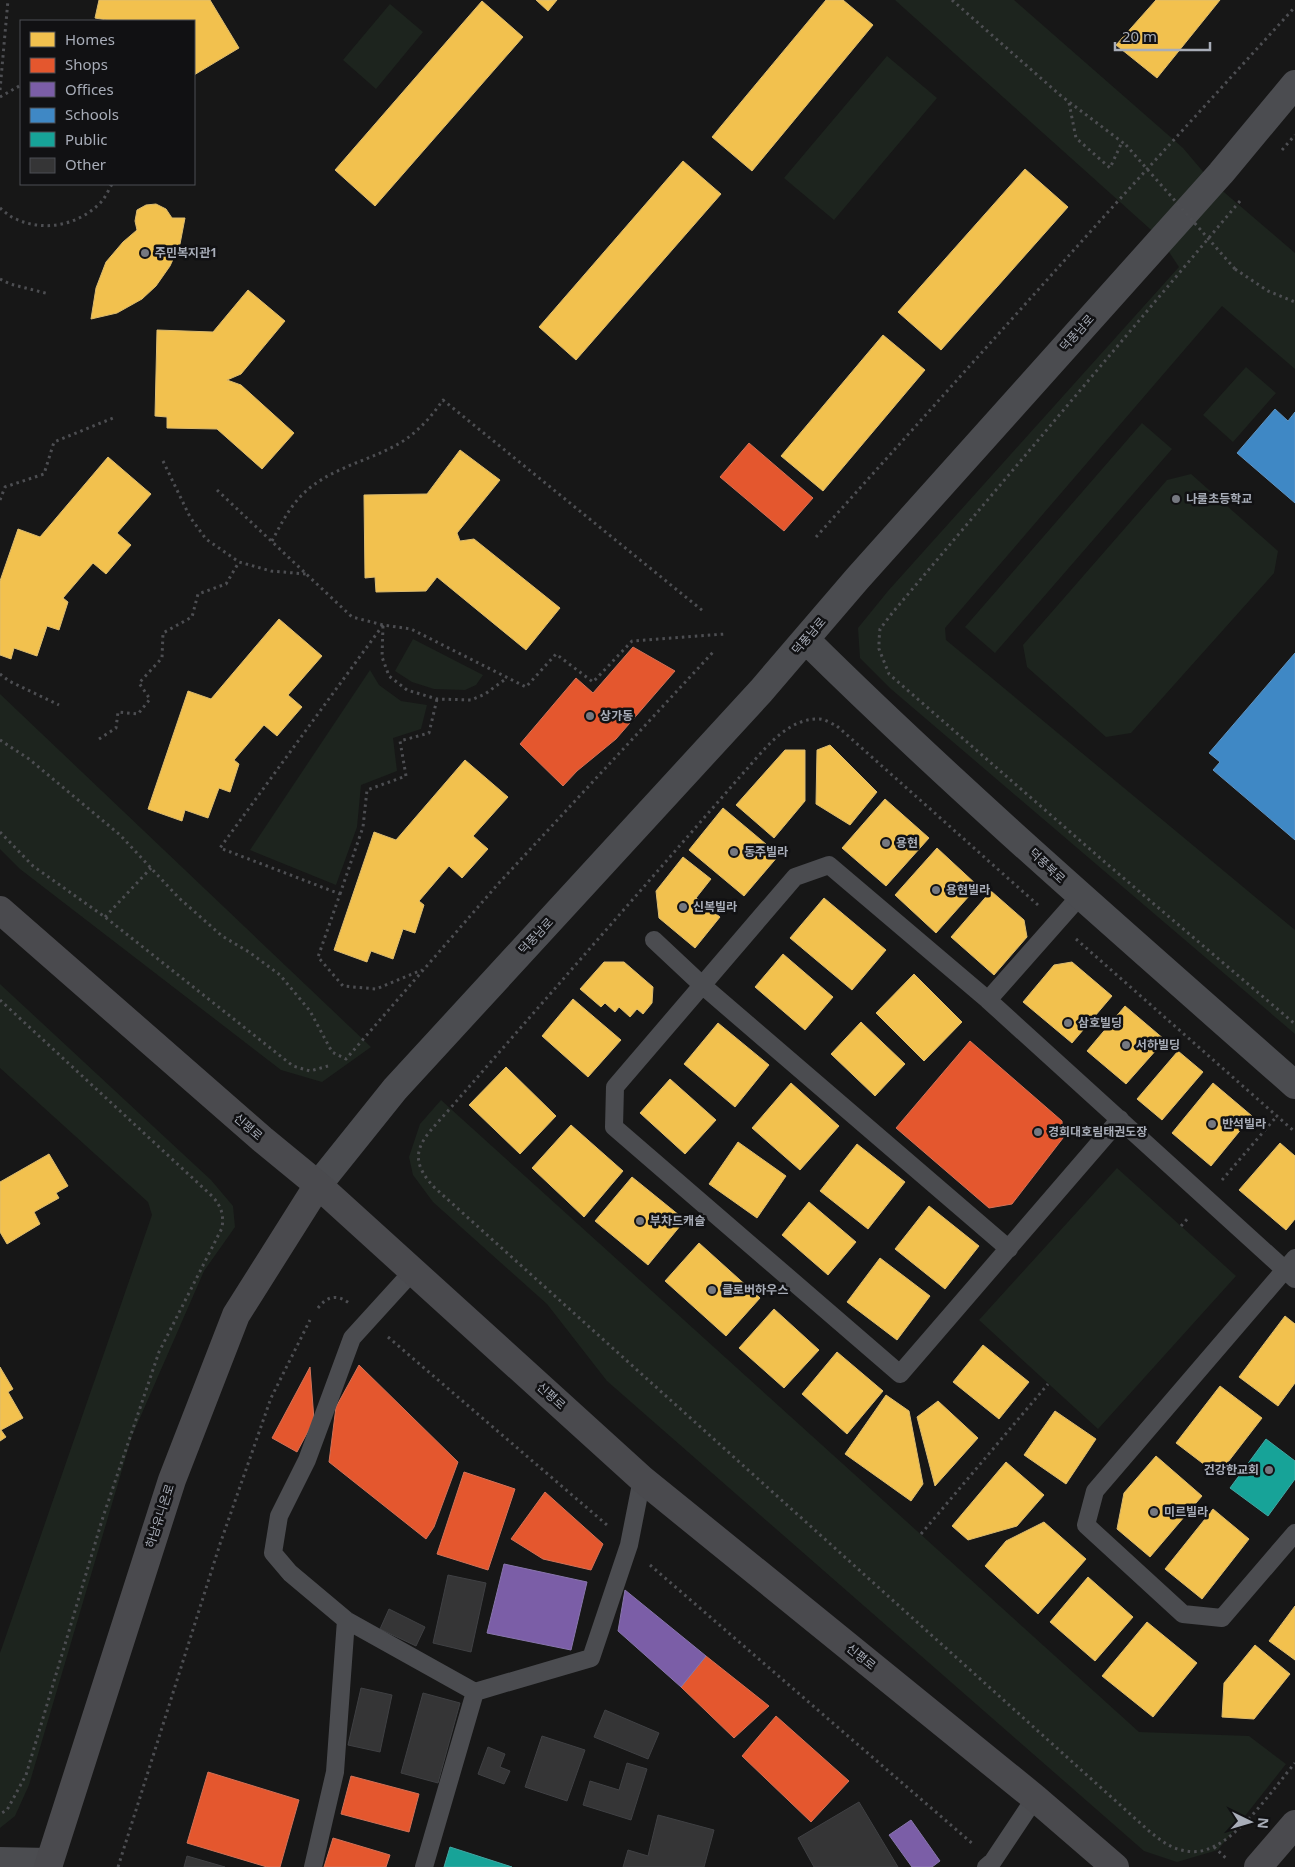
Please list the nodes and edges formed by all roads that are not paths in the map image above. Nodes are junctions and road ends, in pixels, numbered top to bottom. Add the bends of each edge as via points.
1 (1295, 84) edge
2 (806, 640) junction
3 (1080, 896) junction
4 (0, 910) edge
5 (654, 940) dead end
6 (702, 985) junction
7 (988, 1000) junction
8 (1295, 1085) edge
9 (1120, 1118) junction
10 (318, 1185) junction
11 (1009, 1249) junction
12 (1292, 1269) edge
13 (413, 1271) junction
14 (642, 1479) junction
15 (1295, 1533) edge
16 (346, 1620) junction
17 (475, 1692) junction
18 (1035, 1798) junction
19 (1295, 1824) edge
20 (0, 1861) edge
21 (48, 1864) edge
22 (989, 1864) edge
23 (313, 1867) edge
24 (424, 1867) edge
25 (1115, 1867) edge
26 (1258, 1867) edge

1 - 2 street, 덕풍남로 via 1221,173 857,578
2 - 3 street, 덕풍북로
2 - 10 street, 덕풍남로 via 394,1089
3 - 7 lane
3 - 8 street, 덕풍북로
4 - 10 main road, 신평로
5 - 6 lane
6 - 7 lane via 795,877 829,865
6 - 11 lane
6 - 11 lane via 615,1087 614,1126 900,1374
7 - 9 lane
9 - 11 lane
9 - 12 lane via 1206,1198
10 - 13 main road, 신평로
10 - 21 main road, 하남유니온로 via 236,1315 172,1480
12 - 15 lane via 1095,1491 1086,1525 1183,1614 1222,1618
13 - 14 main road, 신평로
13 - 16 lane via 352,1338 306,1460 279,1516 274,1553 290,1573
14 - 17 lane via 630,1545 591,1658
14 - 18 main road, 신평로
16 - 17 lane
16 - 23 lane via 335,1772
17 - 24 lane
18 - 22 lane
18 - 25 main road, 신평로
19 - 26 main road
20 - 21 street

